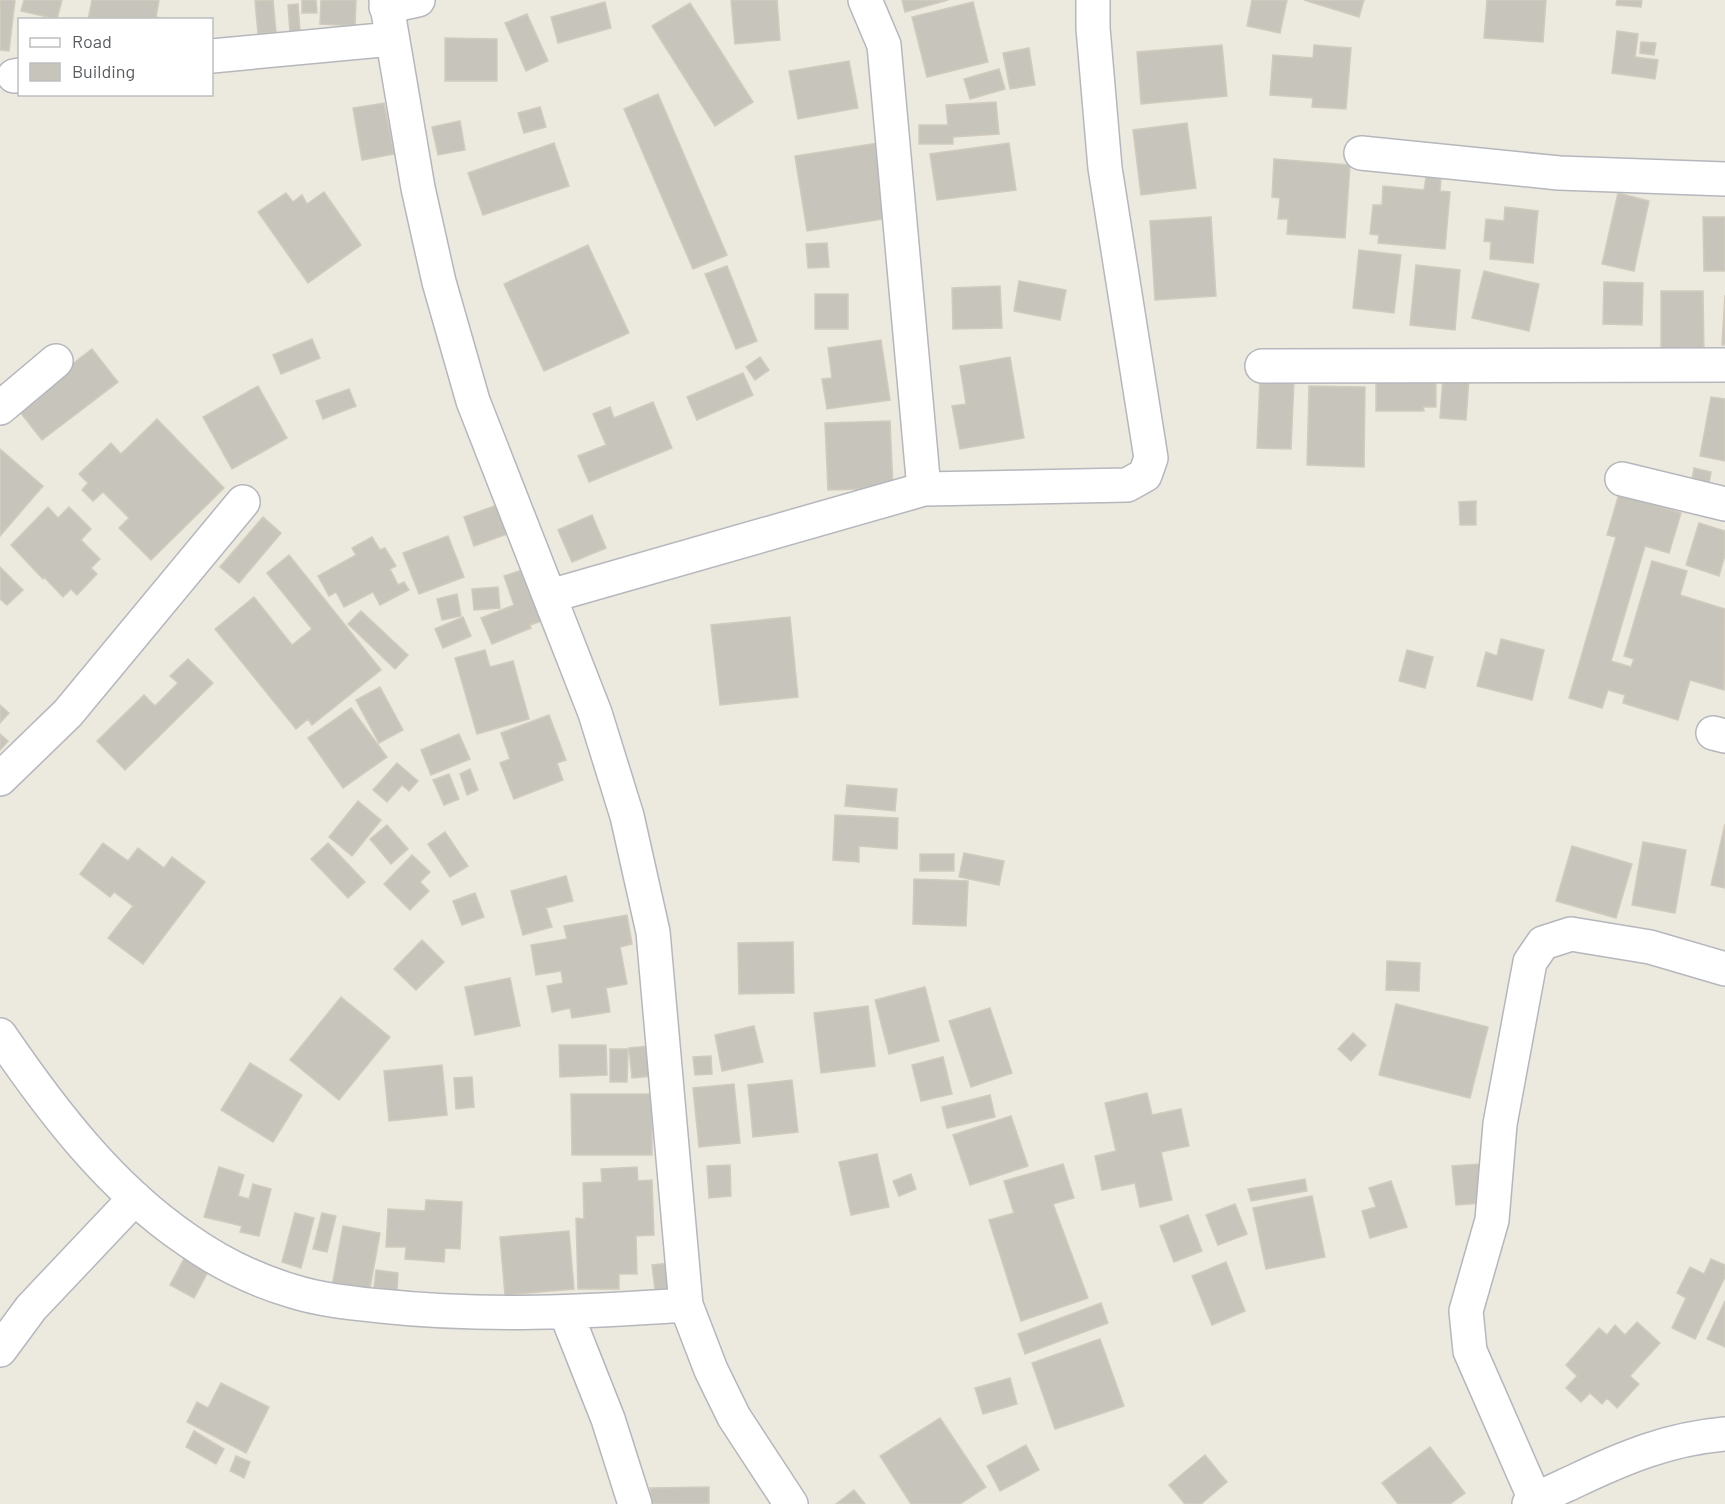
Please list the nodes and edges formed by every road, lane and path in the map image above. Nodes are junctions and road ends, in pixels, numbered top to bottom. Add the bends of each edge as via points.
1 (865, 0) edge
2 (1094, 0) edge
3 (396, 2) edge
4 (392, 39) junction
5 (213, 56) edge
6 (1361, 153) dead end
7 (1725, 179) edge
8 (56, 361) dead end
9 (1725, 365) edge
10 (1262, 366) dead end
11 (0, 408) edge
12 (1622, 479) dead end
13 (924, 489) junction
14 (243, 502) dead end
15 (1725, 504) edge
16 (550, 596) junction
17 (0, 780) edge
18 (1725, 969) edge
19 (0, 1035) edge
20 (135, 1198) junction
21 (686, 1305) junction
22 (566, 1313) junction
23 (0, 1350) edge
24 (1725, 1434) edge
25 (1534, 1503) edge
26 (634, 1504) edge
27 (791, 1504) edge

1 - 13 street via 884,45
2 - 13 street via 1105,168 1151,458 1145,475 1127,485
3 - 4 street
4 - 5 street
4 - 16 street via 418,188 446,308 474,401
6 - 7 street via 1559,173
8 - 11 street
9 - 10 street
12 - 15 street
13 - 16 street
14 - 17 street via 68,713
16 - 21 street via 595,713 627,816 653,932
18 - 25 street via 1650,947 1571,934 1543,943 1530,962 1500,1124 1492,1220 1466,1311 1470,1351
19 - 20 street via 86,1150
20 - 22 street via 186,1239 238,1270 292,1291 434,1312
20 - 23 street via 31,1308
21 - 22 street
21 - 27 street via 734,1418
22 - 26 street via 608,1419
24 - 25 street via 1646,1449

